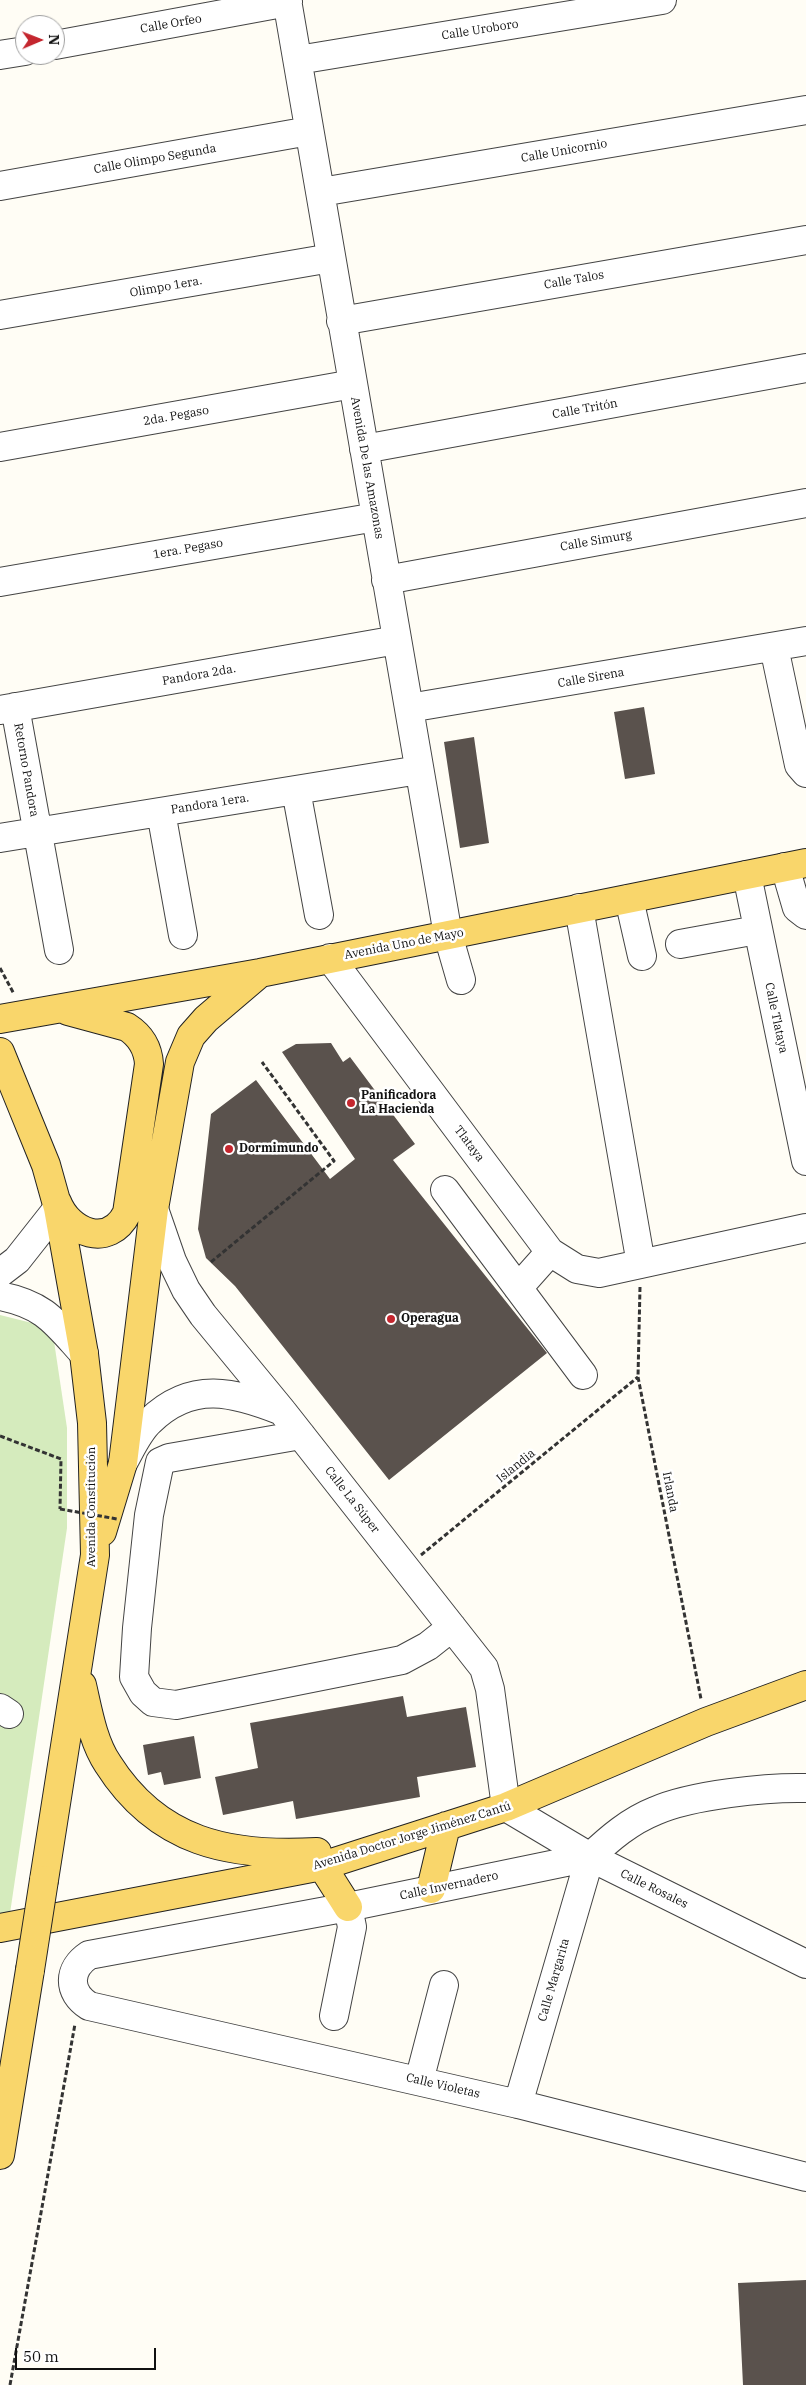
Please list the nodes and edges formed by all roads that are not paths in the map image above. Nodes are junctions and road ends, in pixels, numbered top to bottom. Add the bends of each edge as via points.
1 (662, 0) edge
2 (287, 1) edge
3 (65, 43) edge
4 (15, 53) edge
5 (0, 55) edge
6 (298, 60) junction
7 (806, 110) edge
8 (309, 131) junction
9 (0, 186) edge
10 (321, 192) junction
11 (806, 240) edge
12 (331, 258) junction
13 (0, 315) edge
14 (341, 321) junction
15 (806, 368) edge
16 (353, 384) junction
17 (0, 447) edge
18 (364, 449) junction
19 (806, 503) edge
20 (376, 517) junction
21 (386, 580) junction
22 (0, 582) edge
23 (397, 640) junction
24 (806, 641) edge
25 (774, 647) junction
26 (8, 708) edge
27 (409, 708) junction
28 (419, 770) junction
29 (806, 773) edge
30 (296, 790) junction
31 (161, 812) junction
32 (38, 832) junction
33 (0, 838) edge
34 (796, 865) edge
35 (747, 875) junction
36 (629, 899) junction
37 (579, 908) junction
38 (806, 915) edge
39 (319, 916) dead end
40 (757, 930) junction
41 (183, 935) dead end
42 (448, 935) junction
43 (680, 944) dead end
44 (59, 950) dead end
45 (642, 956) dead end
46 (330, 958) junction
47 (260, 973) junction
48 (461, 980) dead end
49 (60, 1009) junction
50 (12, 1017) edge
51 (0, 1052) edge
52 (806, 1162) edge
53 (445, 1190) dead end
54 (56, 1202) junction
55 (154, 1209) junction
56 (806, 1228) edge
57 (550, 1252) junction
58 (641, 1264) junction
59 (0, 1273) edge
60 (518, 1288) junction
61 (0, 1296) edge
62 (84, 1354) junction
63 (583, 1375) dead end
64 (282, 1411) junction
65 (301, 1435) junction
66 (123, 1463) junction
67 (95, 1555) junction
68 (452, 1627) junction
69 (78, 1670) junction
70 (806, 1685) edge
71 (806, 1788) edge
72 (506, 1807) junction
73 (446, 1826) junction
74 (374, 1848) junction
75 (590, 1857) junction
76 (322, 1866) junction
77 (431, 1890) junction
78 (348, 1906) junction
79 (0, 1928) edge
80 (806, 1964) edge
81 (444, 1985) dead end
82 (79, 2000) joint
83 (334, 2016) dead end
84 (419, 2081) junction
85 (518, 2104) junction
86 (0, 2156) edge
87 (806, 2177) edge

1 - 6 street, Calle Uroboro
2 - 3 street, Calle Orfeo
2 - 6 street, Avenida De las Amazonas
4 - 5 street
6 - 8 street, Avenida De las Amazonas
7 - 10 street, Calle Unicornio
8 - 9 street, Calle Olimpo Segunda
8 - 10 street, Avenida De las Amazonas
10 - 12 street, Avenida De las Amazonas
11 - 14 street, Calle Talos
12 - 13 street, Olimpo 1era.
12 - 14 street, Avenida De las Amazonas
14 - 16 street, Avenida De las Amazonas
15 - 18 street, Calle Tritón
16 - 17 street, 2da. Pegaso
16 - 18 street, Avenida De las Amazonas
18 - 20 street, Avenida De las Amazonas
19 - 21 street, Calle Simurg
20 - 21 street, Avenida De las Amazonas
20 - 22 street, 1era. Pegaso
21 - 23 street, Avenida De las Amazonas
23 - 26 street, Pandora 2da.
23 - 27 street, Avenida De las Amazonas
24 - 25 street, Calle Sirena
25 - 27 street, Calle Sirena
25 - 29 street via 800,765
26 - 32 street, Retorno Pandora
27 - 28 street, Avenida De las Amazonas
28 - 30 street, Pandora 1era.
28 - 42 street, Avenida De las Amazonas
30 - 31 street, Pandora 1era.
30 - 39 street
31 - 32 street, Pandora 1era.
31 - 41 street
32 - 33 street, Pandora 1era.
32 - 44 street, Retorno Pandora
34 - 35 main road, Avenida Uno de Mayo
34 - 38 street via 797,908
35 - 36 main road, Avenida Uno de Mayo
35 - 40 street, Calle Tlataya
36 - 37 main road, Avenida Uno de Mayo
36 - 45 street
37 - 42 main road, Avenida Uno de Mayo
37 - 58 street
40 - 43 street
40 - 52 street, Calle Tlataya
42 - 46 main road, Avenida Uno de Mayo
42 - 48 street, Avenida De las Amazonas
46 - 47 main road, Avenida Uno de Mayo
46 - 57 street, Tlataya
47 - 49 main road, Avenida Uno de Mayo
47 - 55 main road via 191,1036 180,1062
49 - 50 main road, Avenida Uno de Mayo
49 - 54 main road via 127,1027 144,1043 150,1064 124,1219 108,1232 89,1233 72,1222
51 - 54 main road, Avenida Constitución via 46,1165
53 - 60 street
54 - 59 street via 17,1260
54 - 62 main road, Avenida Constitución
55 - 64 street, Calle La Súper via 186,1290
55 - 66 main road
56 - 58 street, Tlataya
57 - 58 street, Tlataya via 577,1268 599,1273
57 - 60 street
60 - 63 street
61 - 62 street via 37,1308 53,1320
62 - 67 main road, Avenida Constitución via 92,1423
64 - 65 street, Calle La Súper
64 - 66 street via 218,1392 201,1392 180,1399 150,1421
65 - 68 street, Calle La Súper
65 - 68 street via 160,1462 149,1515 137,1628 134,1678 143,1693 153,1702 176,1705 402,1660 428,1646
66 - 67 main road
67 - 69 main road, Avenida Constitución
68 - 72 street, Calle La Súper via 484,1668 490,1689
69 - 74 main road via 90,1722 107,1763 133,1797 163,1821 200,1841 238,1851 276,1854
69 - 86 main road, Avenida Constitución, bridge
70 - 72 main road, Avenida Doctor Jorge Jiménez Cantú via 706,1722
71 - 75 street via 780,1788 694,1800 656,1810 617,1832
72 - 73 main road, Avenida Doctor Jorge Jiménez Cantú
72 - 75 street, Calle Rosales
73 - 74 main road, Avenida Doctor Jorge Jiménez Cantú
73 - 77 main road
74 - 76 main road, Avenida Doctor Jorge Jiménez Cantú
75 - 77 street, Calle Invernadero
75 - 80 street, Calle Rosales
75 - 85 street, Calle Margarita
76 - 78 main road
76 - 79 main road, Avenida Doctor Jorge Jiménez Cantú
77 - 78 street, Calle Invernadero
78 - 82 street, Calle Invernadero via 89,1955 80,1962 74,1974 74,1990
78 - 83 street via 352,1927
81 - 84 street
82 - 84 street, Calle Violetas via 89,2006
84 - 85 street, Calle Violetas
85 - 87 street, Calle Violetas

